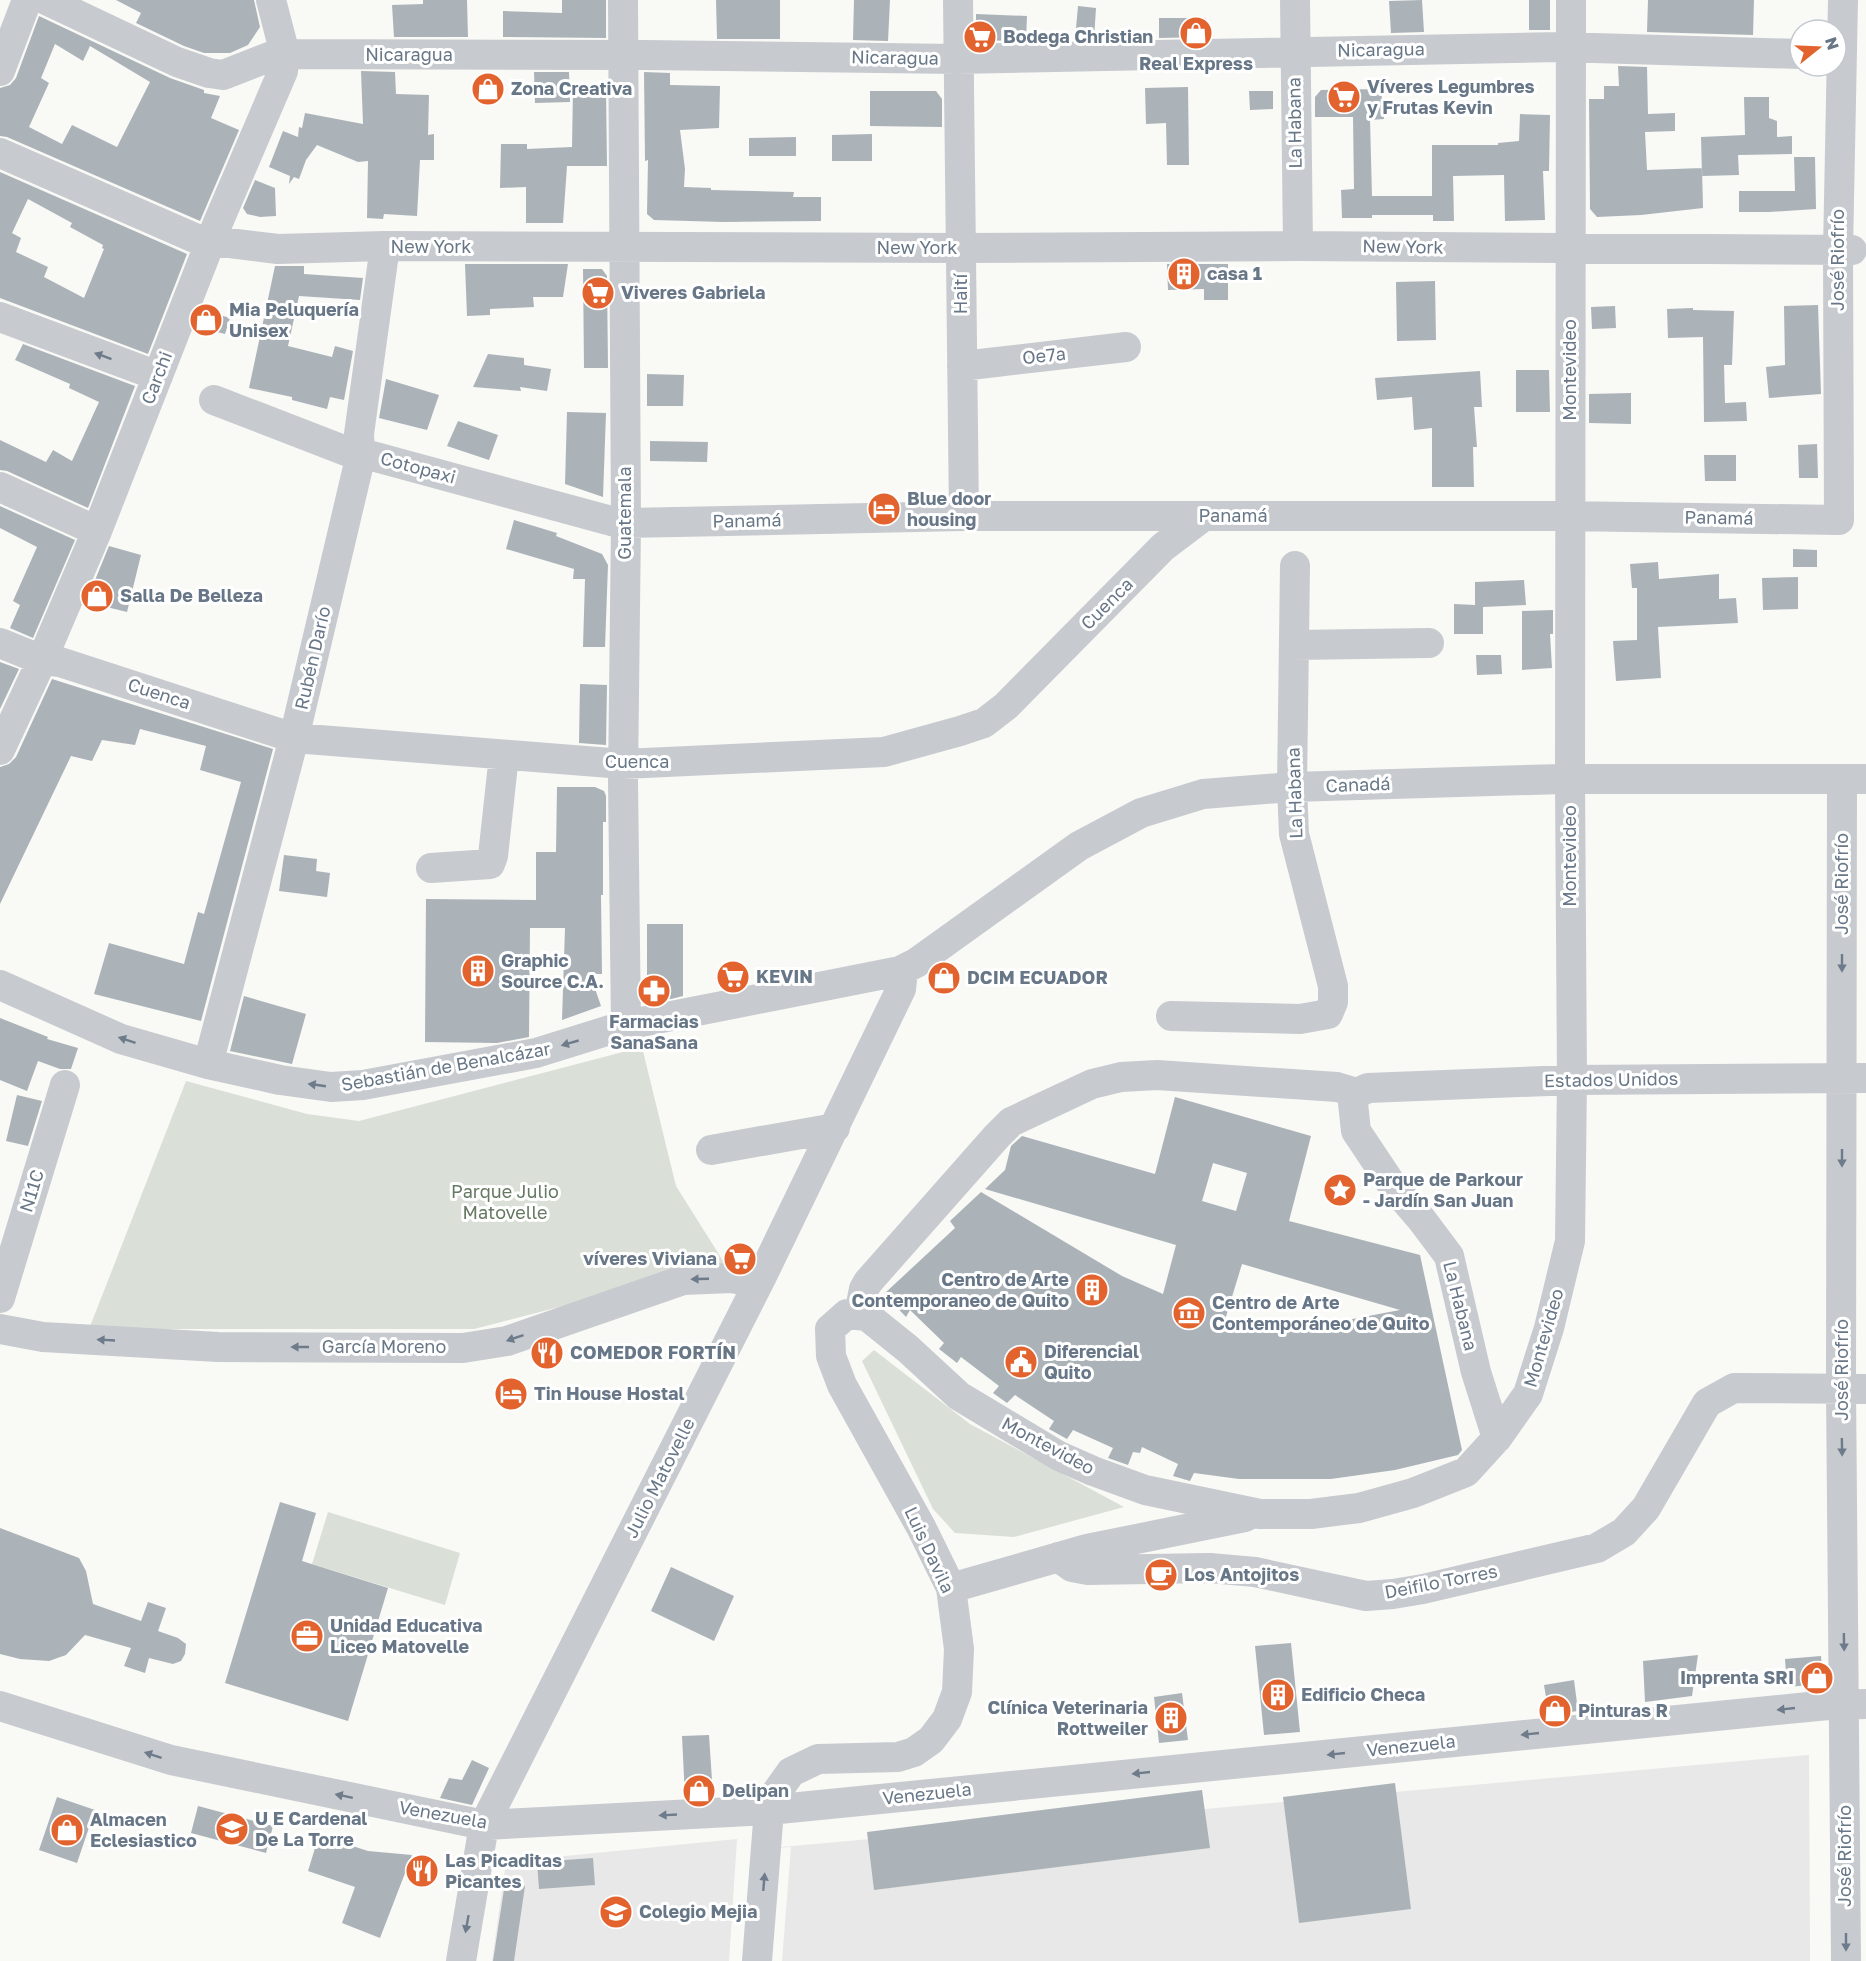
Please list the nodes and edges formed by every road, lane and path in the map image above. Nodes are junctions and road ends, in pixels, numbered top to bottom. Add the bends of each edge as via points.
1 (27, 0) edge
2 (46, 0) edge
3 (271, 0) edge
4 (622, 0) edge
5 (958, 0) edge
6 (1295, 0) edge
7 (1571, 0) edge
8 (1843, 0) edge
9 (1841, 18) edge
10 (1572, 48) junction
11 (1294, 52) junction
12 (285, 54) junction
13 (1788, 54) edge
14 (623, 55) junction
15 (958, 59) junction
16 (0, 71) edge
17 (1839, 78) edge
18 (0, 153) edge
19 (211, 240) junction
20 (385, 246) junction
21 (1298, 246) junction
22 (623, 247) junction
23 (961, 248) junction
24 (1570, 249) junction
25 (1845, 250) junction
26 (0, 317) edge
27 (1126, 347) dead end
28 (962, 366) junction
29 (158, 376) junction
30 (214, 400) dead end
31 (360, 454) junction
32 (0, 487) edge
33 (963, 516) junction
34 (1203, 516) junction
35 (1571, 516) junction
36 (1839, 520) joint
37 (626, 523) junction
38 (97, 531) junction
39 (1295, 566) dead end
40 (0, 643) edge
41 (1429, 643) dead end
42 (1294, 645) junction
43 (42, 660) junction
44 (294, 738) junction
45 (0, 750) edge
46 (504, 755) junction
47 (623, 764) junction
48 (1570, 779) junction
49 (1854, 779) edge
50 (1292, 787) junction
51 (431, 868) dead end
52 (900, 971) junction
53 (0, 985) edge
54 (1171, 1016) dead end
55 (626, 1025) junction
56 (208, 1064) junction
57 (1854, 1078) edge
58 (1572, 1080) junction
59 (65, 1085) dead end
60 (1357, 1093) junction
61 (835, 1128) junction
62 (711, 1150) dead end
63 (758, 1284) junction
64 (0, 1298) edge
65 (867, 1316) junction
66 (0, 1329) edge
67 (1854, 1389) edge
68 (1497, 1438) junction
69 (1260, 1514) junction
70 (1058, 1557) junction
71 (951, 1588) junction
72 (1855, 1704) edge
73 (0, 1706) edge
74 (769, 1810) junction
75 (483, 1825) junction
76 (460, 1961) edge
77 (757, 1961) edge
78 (1846, 1961) edge

1 - 16 street
2 - 12 street, Nicaragua via 209,74 223,75 273,54
3 - 12 street, Carchi
4 - 14 street, Guatemala
5 - 15 street, Haití
6 - 11 street, La Habana
7 - 10 street, Montevideo
8 - 9 street, José Riofrío
10 - 11 street, Nicaragua
10 - 13 street, Nicaragua
10 - 24 street, Montevideo
11 - 15 street, Nicaragua
11 - 21 street, La Habana
12 - 14 street, Nicaragua
12 - 19 street, Carchi via 283,71
14 - 15 street, Nicaragua
14 - 22 street, Guatemala
15 - 23 street, Haití
17 - 25 street, José Riofrío
18 - 19 street, New York via 197,239
19 - 20 street, New York via 278,249
19 - 29 street, Carchi
20 - 22 street, New York
20 - 31 street, Rubén Darío via 358,434
21 - 23 street, New York
21 - 24 street, New York
22 - 23 street, New York
22 - 37 street, Guatemala
23 - 28 street, Haití
24 - 25 street, New York
24 - 35 street, Montevideo
25 - 36 street, José Riofrío
29 -> 26 street
27 - 28 street, Oe7a
28 - 33 street, Haití
29 - 38 street, Carchi
30 - 31 street, Cotopaxi
31 - 37 street, Cotopaxi
31 - 44 street, Rubén Darío
32 - 38 street
33 - 34 street, Panamá
33 - 37 street, Panamá
34 - 35 street, Panamá
34 - 47 street, Cuenca via 1163,548 1006,706 984,723 884,752
35 - 36 street, Panamá
35 - 48 street, Montevideo
37 - 47 street, Guatemala
38 - 43 street, Carchi
39 - 42 street, La Habana
40 - 43 street, Cuenca
41 - 42 street
42 - 50 street, La Habana
43 - 44 street, Cuenca
43 - 45 street, Carchi
44 - 46 street, Cuenca
44 - 56 street, Rubén Darío
46 - 47 street, Cuenca
46 - 51 street via 490,864
47 - 55 street, Guatemala
48 - 49 street, Canadá
48 - 50 street, Canadá
48 - 58 street, Montevideo
49 -> 57 street, José Riofrío
50 - 52 street, Canadá via 1203,794 1141,813 1079,846
50 - 54 street, La Habana via 1294,834 1332,986 1333,1002 1328,1014 1300,1020
52 - 55 street, Sebastián de Benalcázar
52 - 61 street, Julio Matovelle via 901,989
56 -> 53 street, Sebastián de Benalcázar via 121,1039
55 -> 56 street, Sebastián de Benalcázar via 536,1053 363,1085 332,1087 280,1080
57 - 58 street, Estados Unidos
57 -> 67 street, José Riofrío
58 - 60 street, Estados Unidos via 1368,1088
58 - 68 street, Montevideo via 1569,1241 1549,1328 1528,1394
59 - 64 street, N11C
60 - 65 street via 1337,1088 1157,1075 1092,1084 1011,1122 997,1136 868,1282 861,1304
60 - 68 street, La Habana via 1353,1103 1356,1131 1392,1185 1449,1256 1476,1372
61 - 62 street
61 - 63 street, Julio Matovelle
63 -> 66 street, García Moreno via 732,1278 683,1280 507,1341 463,1348 218,1347 43,1337
63 - 75 street, Julio Matovelle
65 - 69 street, Montevideo via 959,1396 1059,1456 1145,1490
65 - 71 street, Luis Davila via 848,1314 830,1329 831,1356 842,1385
67 - 70 street, Deifilo Torres via 1734,1388 1707,1402 1646,1508 1624,1532 1597,1548 1423,1589 1366,1596 1255,1572 1210,1568 1088,1570 1072,1567
67 -> 72 street, José Riofrío
68 - 69 street, Montevideo via 1466,1472 1413,1493 1359,1508 1311,1514
69 - 70 street, Montevideo
70 - 71 street
71 - 74 street, Luis Davila via 958,1649 957,1692 947,1719 931,1740 898,1757 818,1759 791,1772 771,1800
72 -> 74 street, Venezuela
72 -> 78 street, José Riofrío
75 -> 73 street, Venezuela via 171,1760
74 -> 75 street, Venezuela
77 -> 74 street
75 -> 76 street, Julio Matovelle

